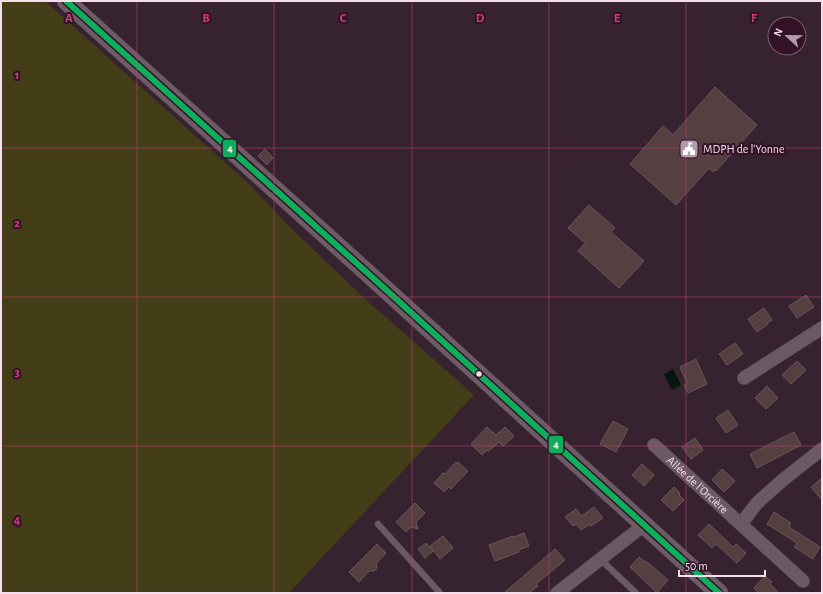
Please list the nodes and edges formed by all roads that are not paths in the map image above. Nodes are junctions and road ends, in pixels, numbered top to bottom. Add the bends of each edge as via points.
1 (66, 1) edge
2 (822, 328) edge
3 (744, 378) dead end
4 (654, 446) dead end
5 (820, 453) edge
6 (378, 524) dead end
7 (741, 524) junction
8 (644, 525) junction
9 (600, 559) junction
10 (803, 581) dead end
11 (440, 593) edge
12 (557, 593) edge
13 (636, 593) edge
14 (719, 593) edge

1 - 8 main road
2 - 3 street
4 - 7 street, Allée de l'Orcière
5 - 7 street via 757,503
6 - 11 lane
7 - 10 street, Allée de l'Orcière
8 - 9 street
8 - 14 main road
9 - 12 street
9 - 13 lane

